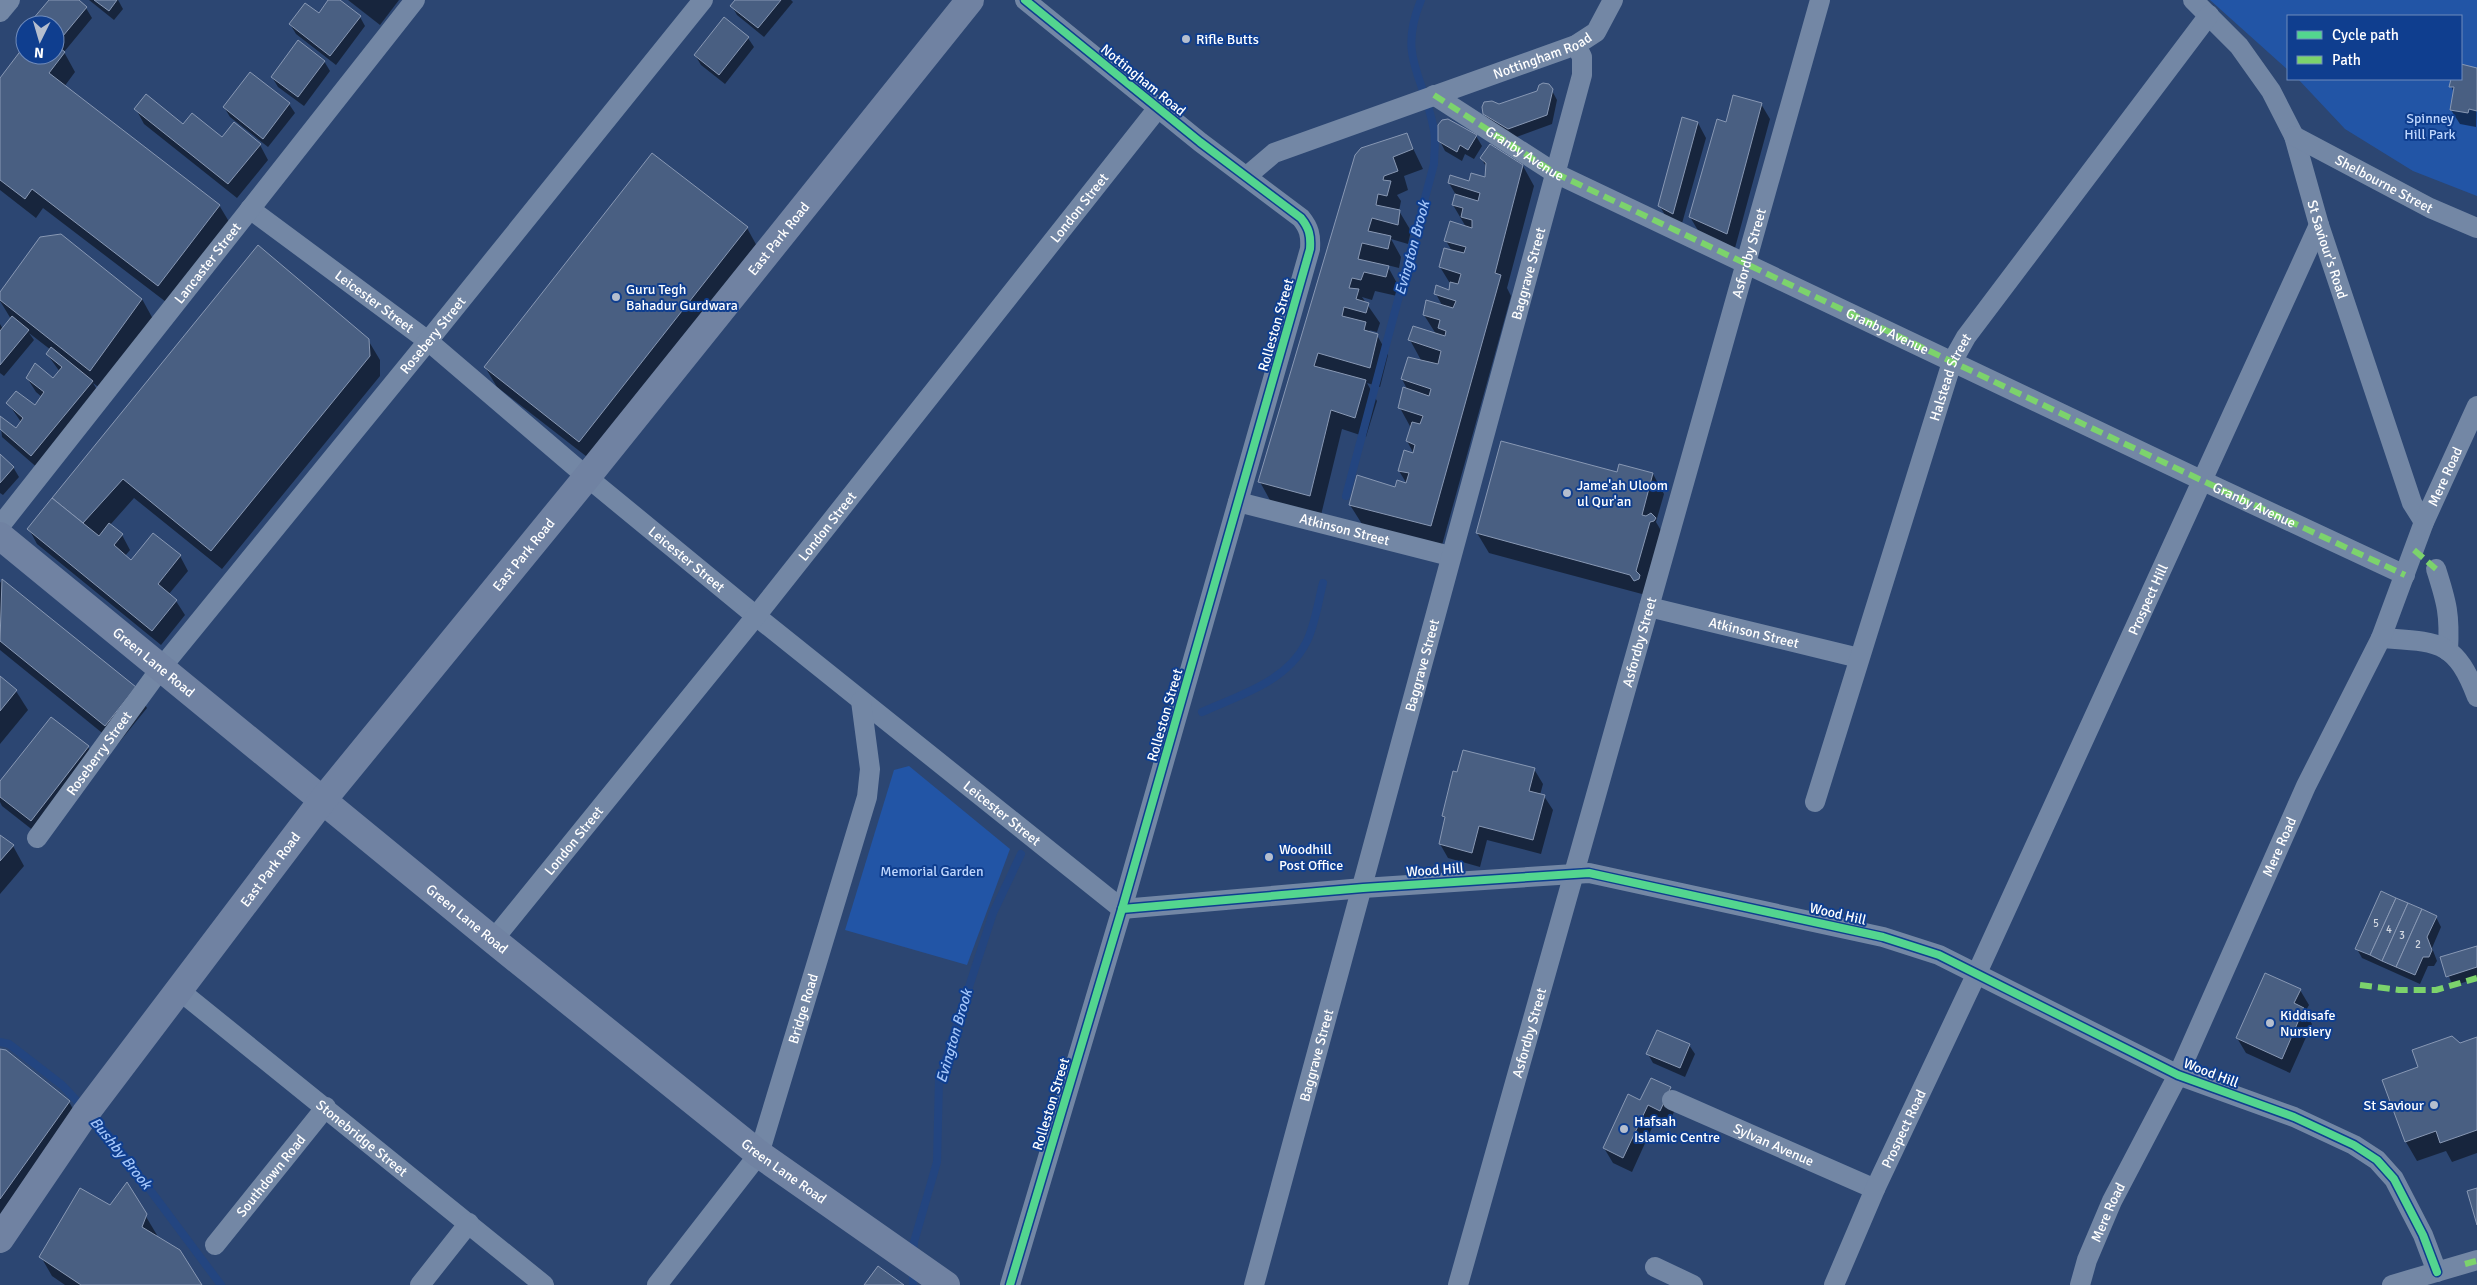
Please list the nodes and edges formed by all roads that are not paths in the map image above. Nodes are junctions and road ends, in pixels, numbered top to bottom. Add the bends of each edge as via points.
1 (10, 0) edge
2 (415, 0) edge
3 (703, 0) edge
4 (970, 0) edge
5 (1025, 0) edge
6 (1613, 0) edge
7 (1820, 0) edge
8 (2193, 0) edge
9 (0, 12) edge
10 (2209, 15) junction
11 (1576, 45) junction
12 (1434, 95) junction
13 (1158, 108) junction
14 (2294, 136) junction
15 (1556, 173) junction
16 (1247, 176) junction
17 (250, 209) junction
18 (2319, 226) junction
19 (2477, 228) edge
20 (1747, 262) junction
21 (428, 341) junction
22 (1952, 362) junction
23 (2477, 406) edge
24 (587, 477) junction
25 (2201, 480) junction
26 (1238, 502) junction
27 (2424, 522) junction
28 (0, 526) edge
29 (0, 536) edge
30 (1450, 556) junction
31 (2436, 569) dead end
32 (2405, 574) junction
33 (1649, 607) junction
34 (756, 616) junction
35 (2381, 638) junction
36 (2448, 651) junction
37 (1859, 658) junction
38 (161, 668) junction
39 (2473, 673) edge
40 (2477, 698) edge
41 (861, 701) junction
42 (322, 801) junction
43 (1815, 802) dead end
44 (37, 838) dead end
45 (1573, 872) junction
46 (1363, 888) junction
47 (1122, 910) junction
48 (493, 940) junction
49 (1977, 973) junction
50 (180, 990) junction
51 (2178, 1074) junction
52 (1672, 1100) dead end
53 (326, 1107) junction
54 (760, 1154) junction
55 (1875, 1189) junction
56 (469, 1223) junction
57 (0, 1239) edge
58 (215, 1245) dead end
59 (2473, 1262) edge
60 (1655, 1267) dead end
61 (926, 1271) edge
62 (2436, 1272) junction
63 (420, 1285) edge
64 (544, 1285) edge
65 (657, 1285) edge
66 (1010, 1285) edge
67 (1254, 1285) edge
68 (1458, 1285) edge
69 (1693, 1285) edge
70 (1834, 1285) edge
71 (2080, 1285) edge
72 (2392, 1285) edge

1 - 9 street
2 - 17 street, Lancaster Street
3 - 21 street, Rosebery Street
4 - 24 main road, East Park Road
5 - 13 street, Nottingham Road
6 - 11 street, Nottingham Road via 1596,32
7 - 20 street, Asfordby Street
8 - 10 street, St Saviour's Road
10 - 14 street, St Saviour's Road via 2239,46 2271,91
10 - 22 street, Halstead Street via 1966,337
11 - 12 street, Nottingham Road
11 - 15 street, Baggrave Street via 1582,57 1582,75
12 - 15 street, Granby Avenue
12 - 16 street, Nottingham Road via 1274,153
13 - 16 street, Nottingham Road
13 - 34 street, London Street
14 - 18 street, St Saviour's Road
14 - 19 street, Shelbourne Street via 2430,208
15 - 20 street, Granby Avenue
15 - 30 street, Baggrave Street
16 - 26 street, Rolleston Street via 1301,218 1311,238
17 - 21 street, Leicester Street
17 - 28 street, Lancaster Street
18 - 25 street, Prospect Hill
18 - 27 street, St Saviour's Road via 2412,502
20 - 22 street, Granby Avenue
20 - 33 street, Asfordby Street
21 - 24 street, Leicester Street
21 - 38 street, Rosebery Street
22 - 25 street, Granby Avenue
22 - 37 street, Halstead Street
23 - 27 street, Mere Road
24 - 34 street, Leicester Street
24 - 42 main road, East Park Road
25 - 32 street, Granby Avenue
25 - 49 street, Prospect Hill
26 - 30 street, Atkinson Street
26 - 47 street, Rolleston Street
27 - 32 street, Mere Road
29 - 38 main road, Green Lane Road
30 - 46 street, Baggrave Street
31 - 36 street via 2448,606
32 - 35 street, Mere Road
33 - 37 street, Atkinson Street
33 - 45 street, Asfordby Street
34 - 41 street, Leicester Street
34 - 48 street, London Street
35 - 36 street via 2434,643
35 - 51 street, Mere Road via 2306,786
36 - 39 street
37 - 43 street, Halstead Street
38 - 42 main road, Green Lane Road
38 - 44 street, Roseberry Street
39 - 40 street
41 - 47 street, Leicester Street
41 - 54 street, Bridge Road via 870,769 867,797
42 - 48 main road, Green Lane Road
42 - 50 main road, East Park Road
45 - 46 street, Wood Hill
45 - 49 street, Wood Hill via 1883,937 1939,954
45 - 68 street, Asfordby Street
46 - 47 street, Wood Hill
46 - 67 street, Baggrave Street
47 - 66 street, Rolleston Street
48 - 54 main road, Green Lane Road
49 - 51 street, Wood Hill
49 - 55 street, Prospect Road
50 - 53 street, Stonebridge Street
50 - 57 main road, East Park Road via 90,1107
51 - 62 street, Wood Hill via 2294,1117 2354,1145 2376,1160 2394,1179 2403,1195 2423,1235
51 - 71 street, Mere Road via 2112,1200
52 - 55 street, Sylvan Avenue
53 - 56 street, Stonebridge Street
53 - 58 street, Southdown Road
54 - 61 main road, Green Lane Road
54 - 65 street, Bridge Road
55 - 70 street, Prospect Road
56 - 63 street
56 - 64 street, Stonebridge Street
59 - 62 street
60 - 69 street
62 - 72 street

